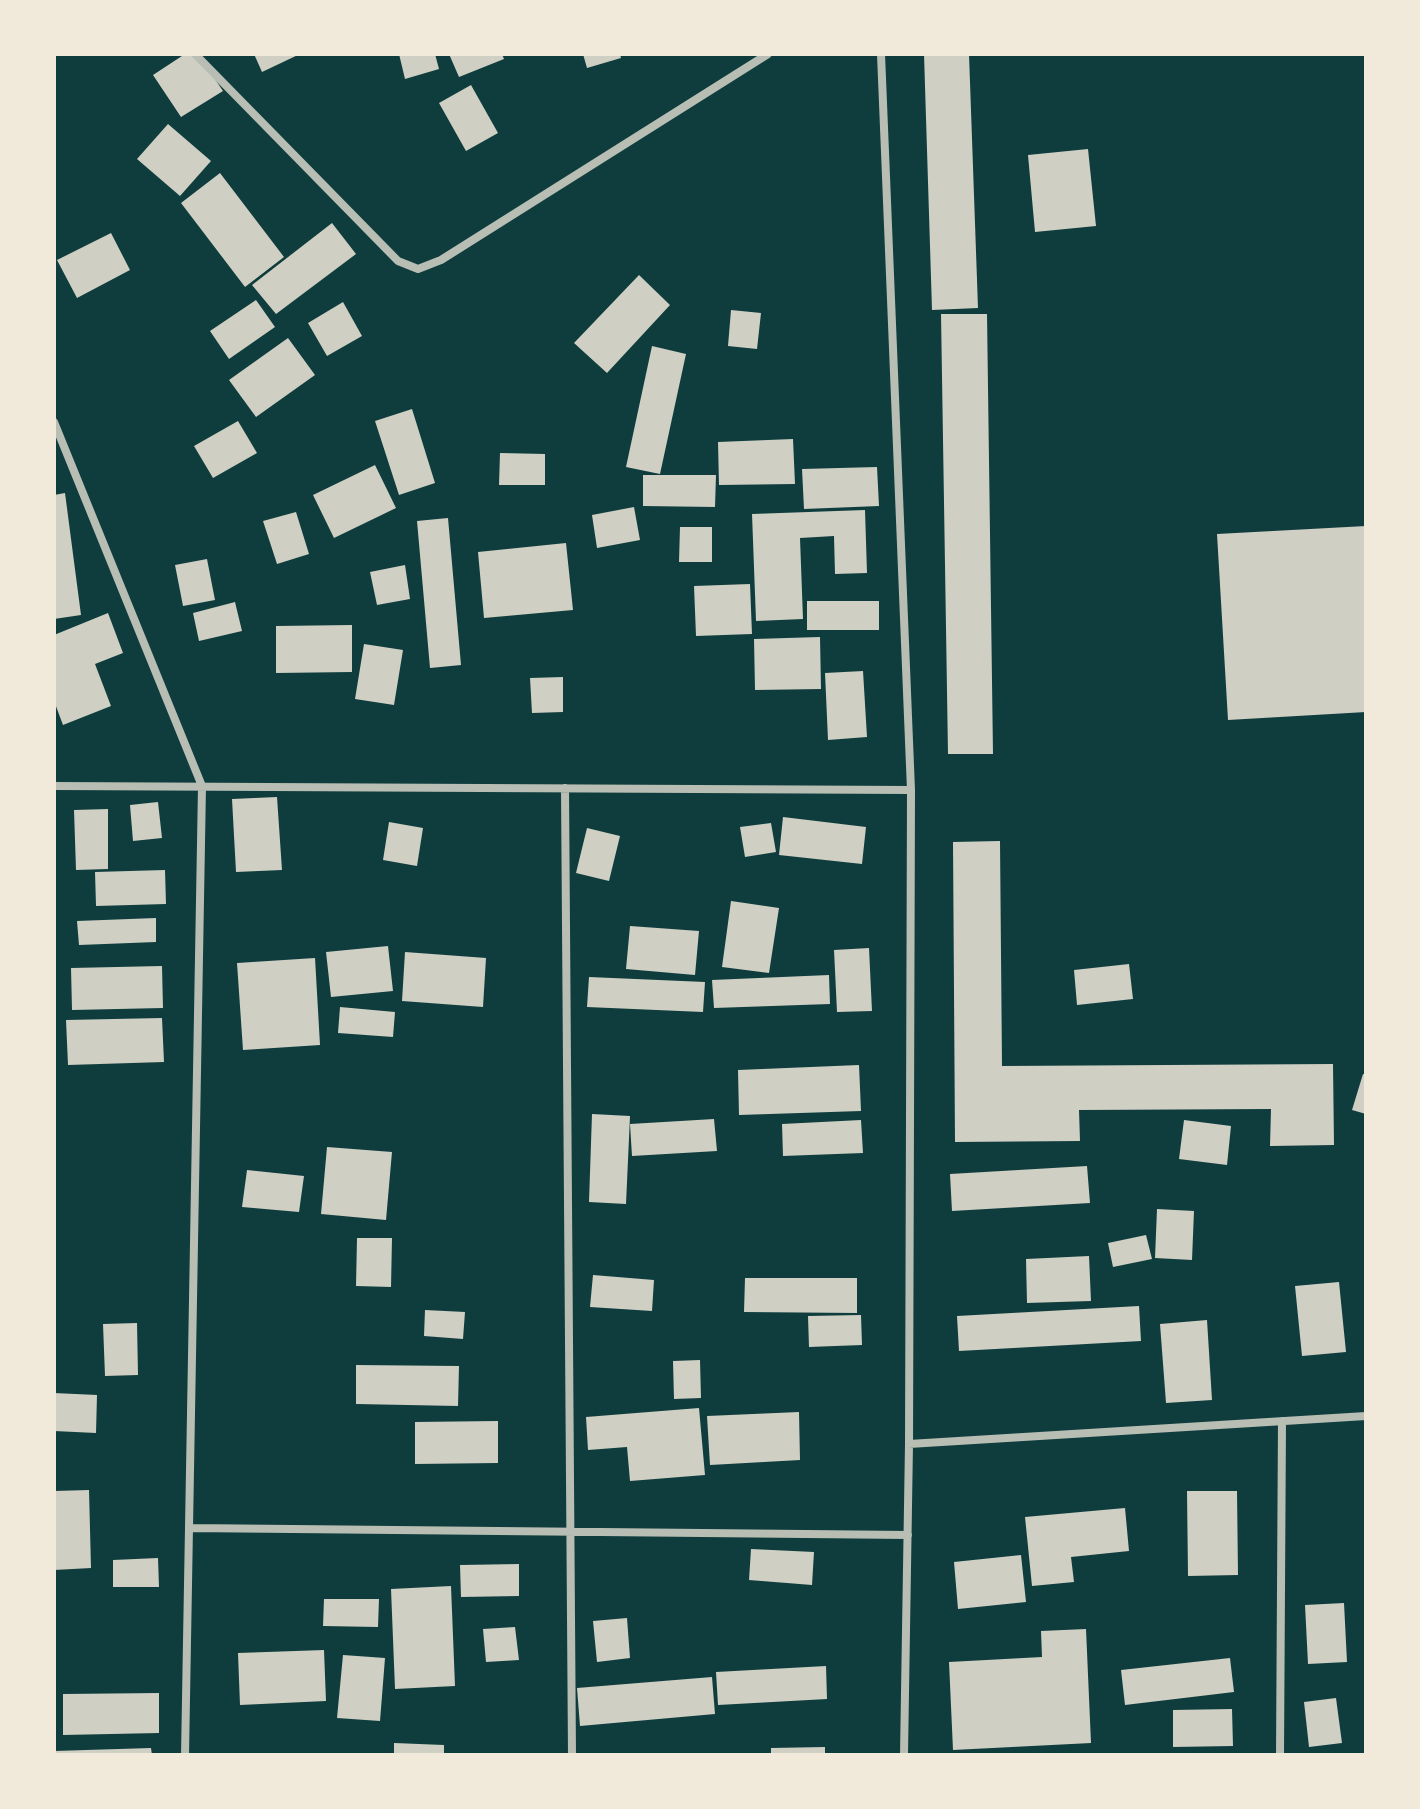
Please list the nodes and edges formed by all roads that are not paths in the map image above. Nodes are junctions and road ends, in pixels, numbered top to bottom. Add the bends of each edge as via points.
1 (195, 54) edge
2 (768, 54) edge
3 (881, 54) edge
4 (54, 422) edge
5 (54, 786) edge
6 (202, 786) junction
7 (565, 788) junction
8 (911, 790) junction
9 (1366, 1416) edge
10 (1282, 1421) junction
11 (909, 1444) junction
12 (189, 1528) junction
13 (571, 1531) junction
14 (908, 1535) junction
15 (185, 1755) edge
16 (572, 1755) edge
17 (904, 1755) edge
18 (1280, 1755) edge

1 - 2 street via 398,261 418,269 441,260
3 - 8 street
4 - 6 street
5 - 6 street
6 - 7 street
6 - 12 street
7 - 8 street
7 - 13 street
8 - 11 street
9 - 10 street
10 - 11 street
10 - 18 street
11 - 14 street
12 - 13 street
12 - 15 street
13 - 14 street
13 - 16 street
14 - 17 street

